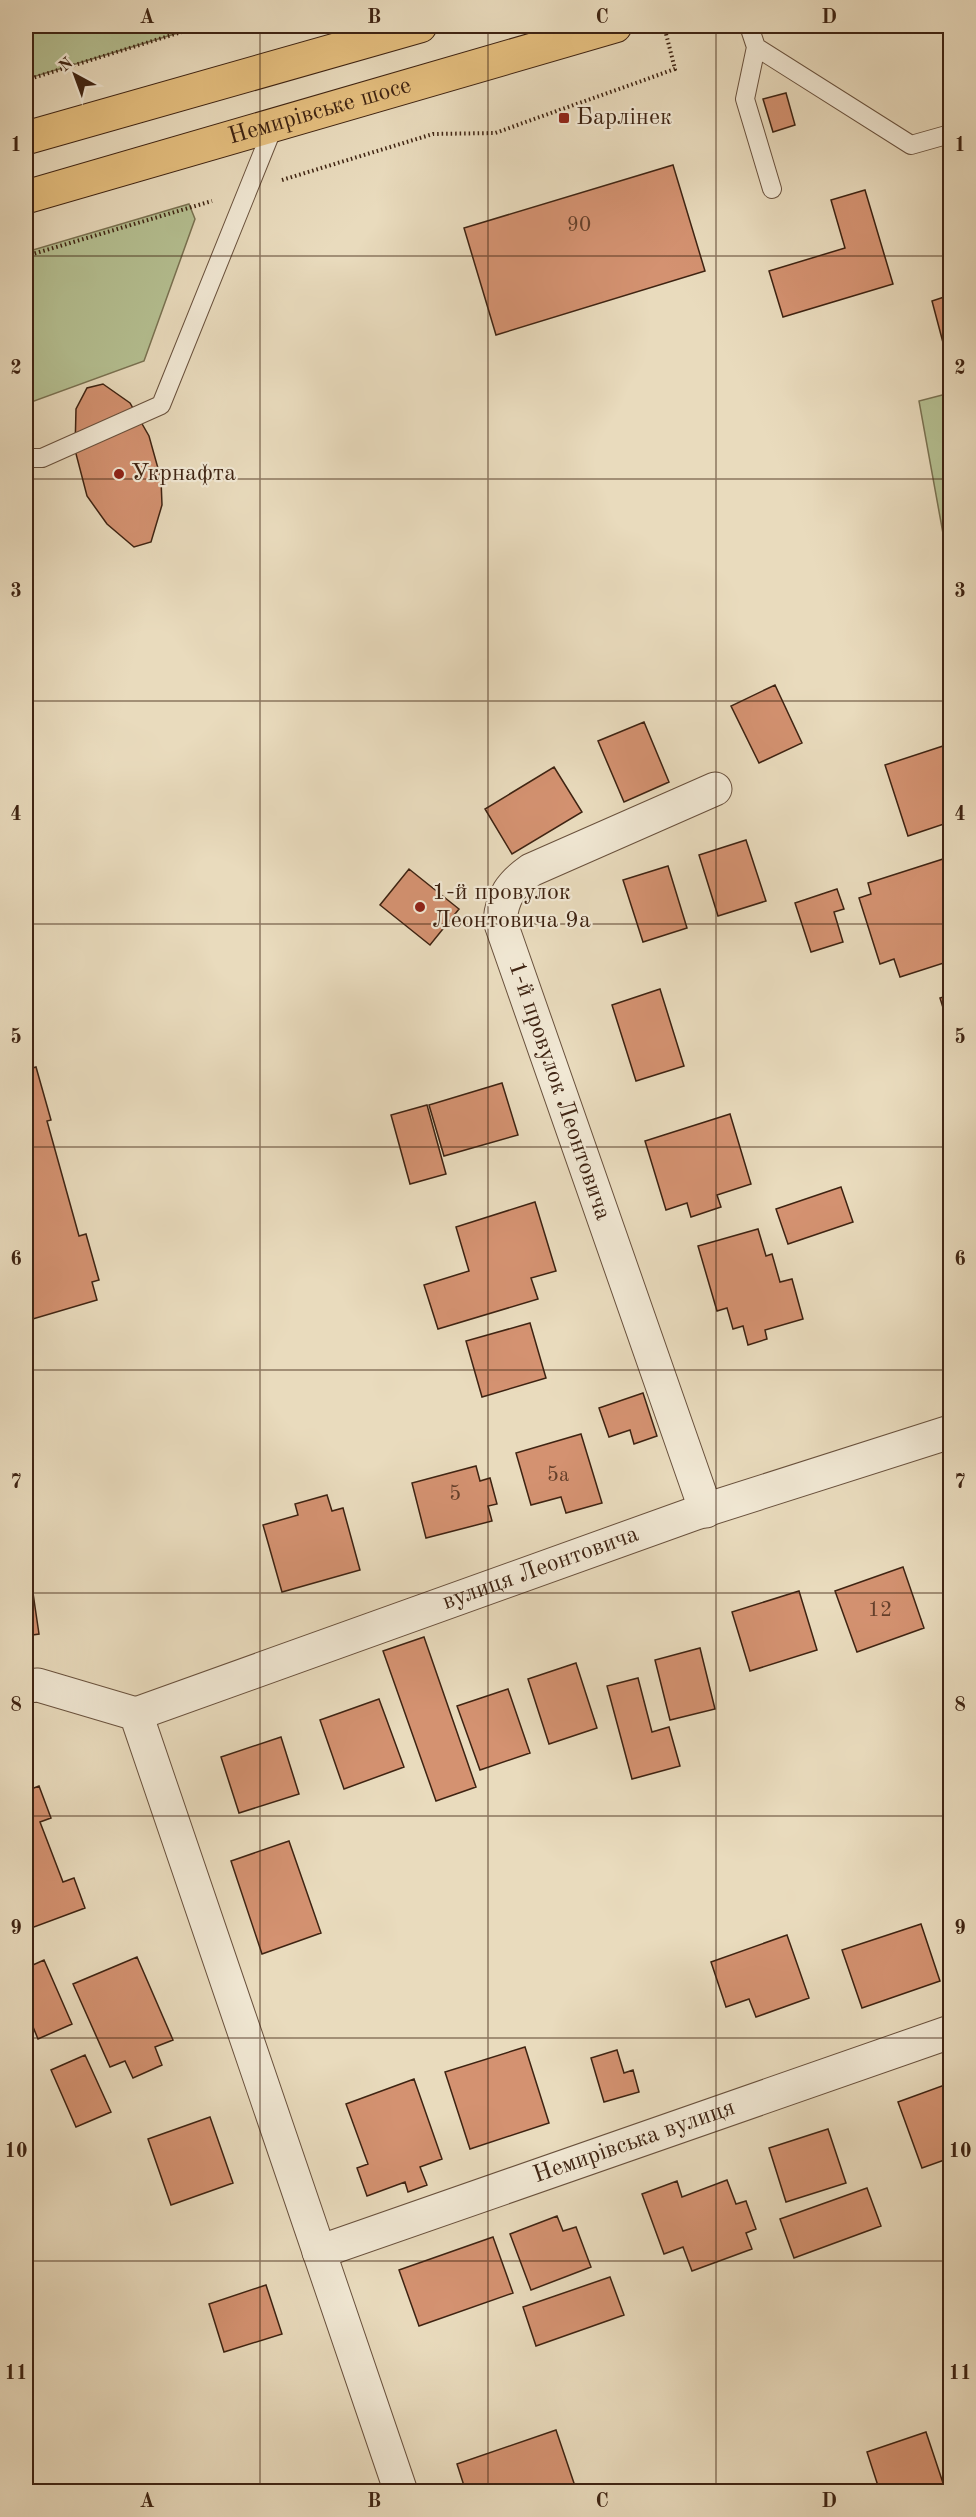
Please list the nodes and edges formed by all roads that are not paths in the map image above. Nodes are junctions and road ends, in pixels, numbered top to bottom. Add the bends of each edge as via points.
1 (420, 26) edge
2 (615, 26) edge
3 (749, 26) edge
4 (756, 47) junction
5 (274, 125) junction
6 (951, 134) edge
7 (26, 138) edge
8 (772, 189) dead end
9 (26, 197) edge
10 (26, 458) edge
11 (715, 789) dead end
12 (951, 1431) edge
13 (706, 1510) junction
14 (26, 1686) edge
15 (136, 1714) junction
16 (951, 2032) edge
17 (319, 2253) junction
18 (401, 2492) edge

1 - 7 main road
2 - 5 main road, Немирівське шосе
3 - 4 lane
4 - 6 lane via 911,145
4 - 8 lane via 745,99
5 - 9 main road, Немирівське шосе
5 - 10 lane via 161,405 42,458
11 - 13 street, 1-й провулок Леонтовича via 531,870 507,892 500,921
12 - 13 street, вулиця Леонтовича
13 - 15 street, вулиця Леонтовича
14 - 15 street via 39,1685
15 - 17 street
16 - 17 street, Немирівська вулиця
17 - 18 street

